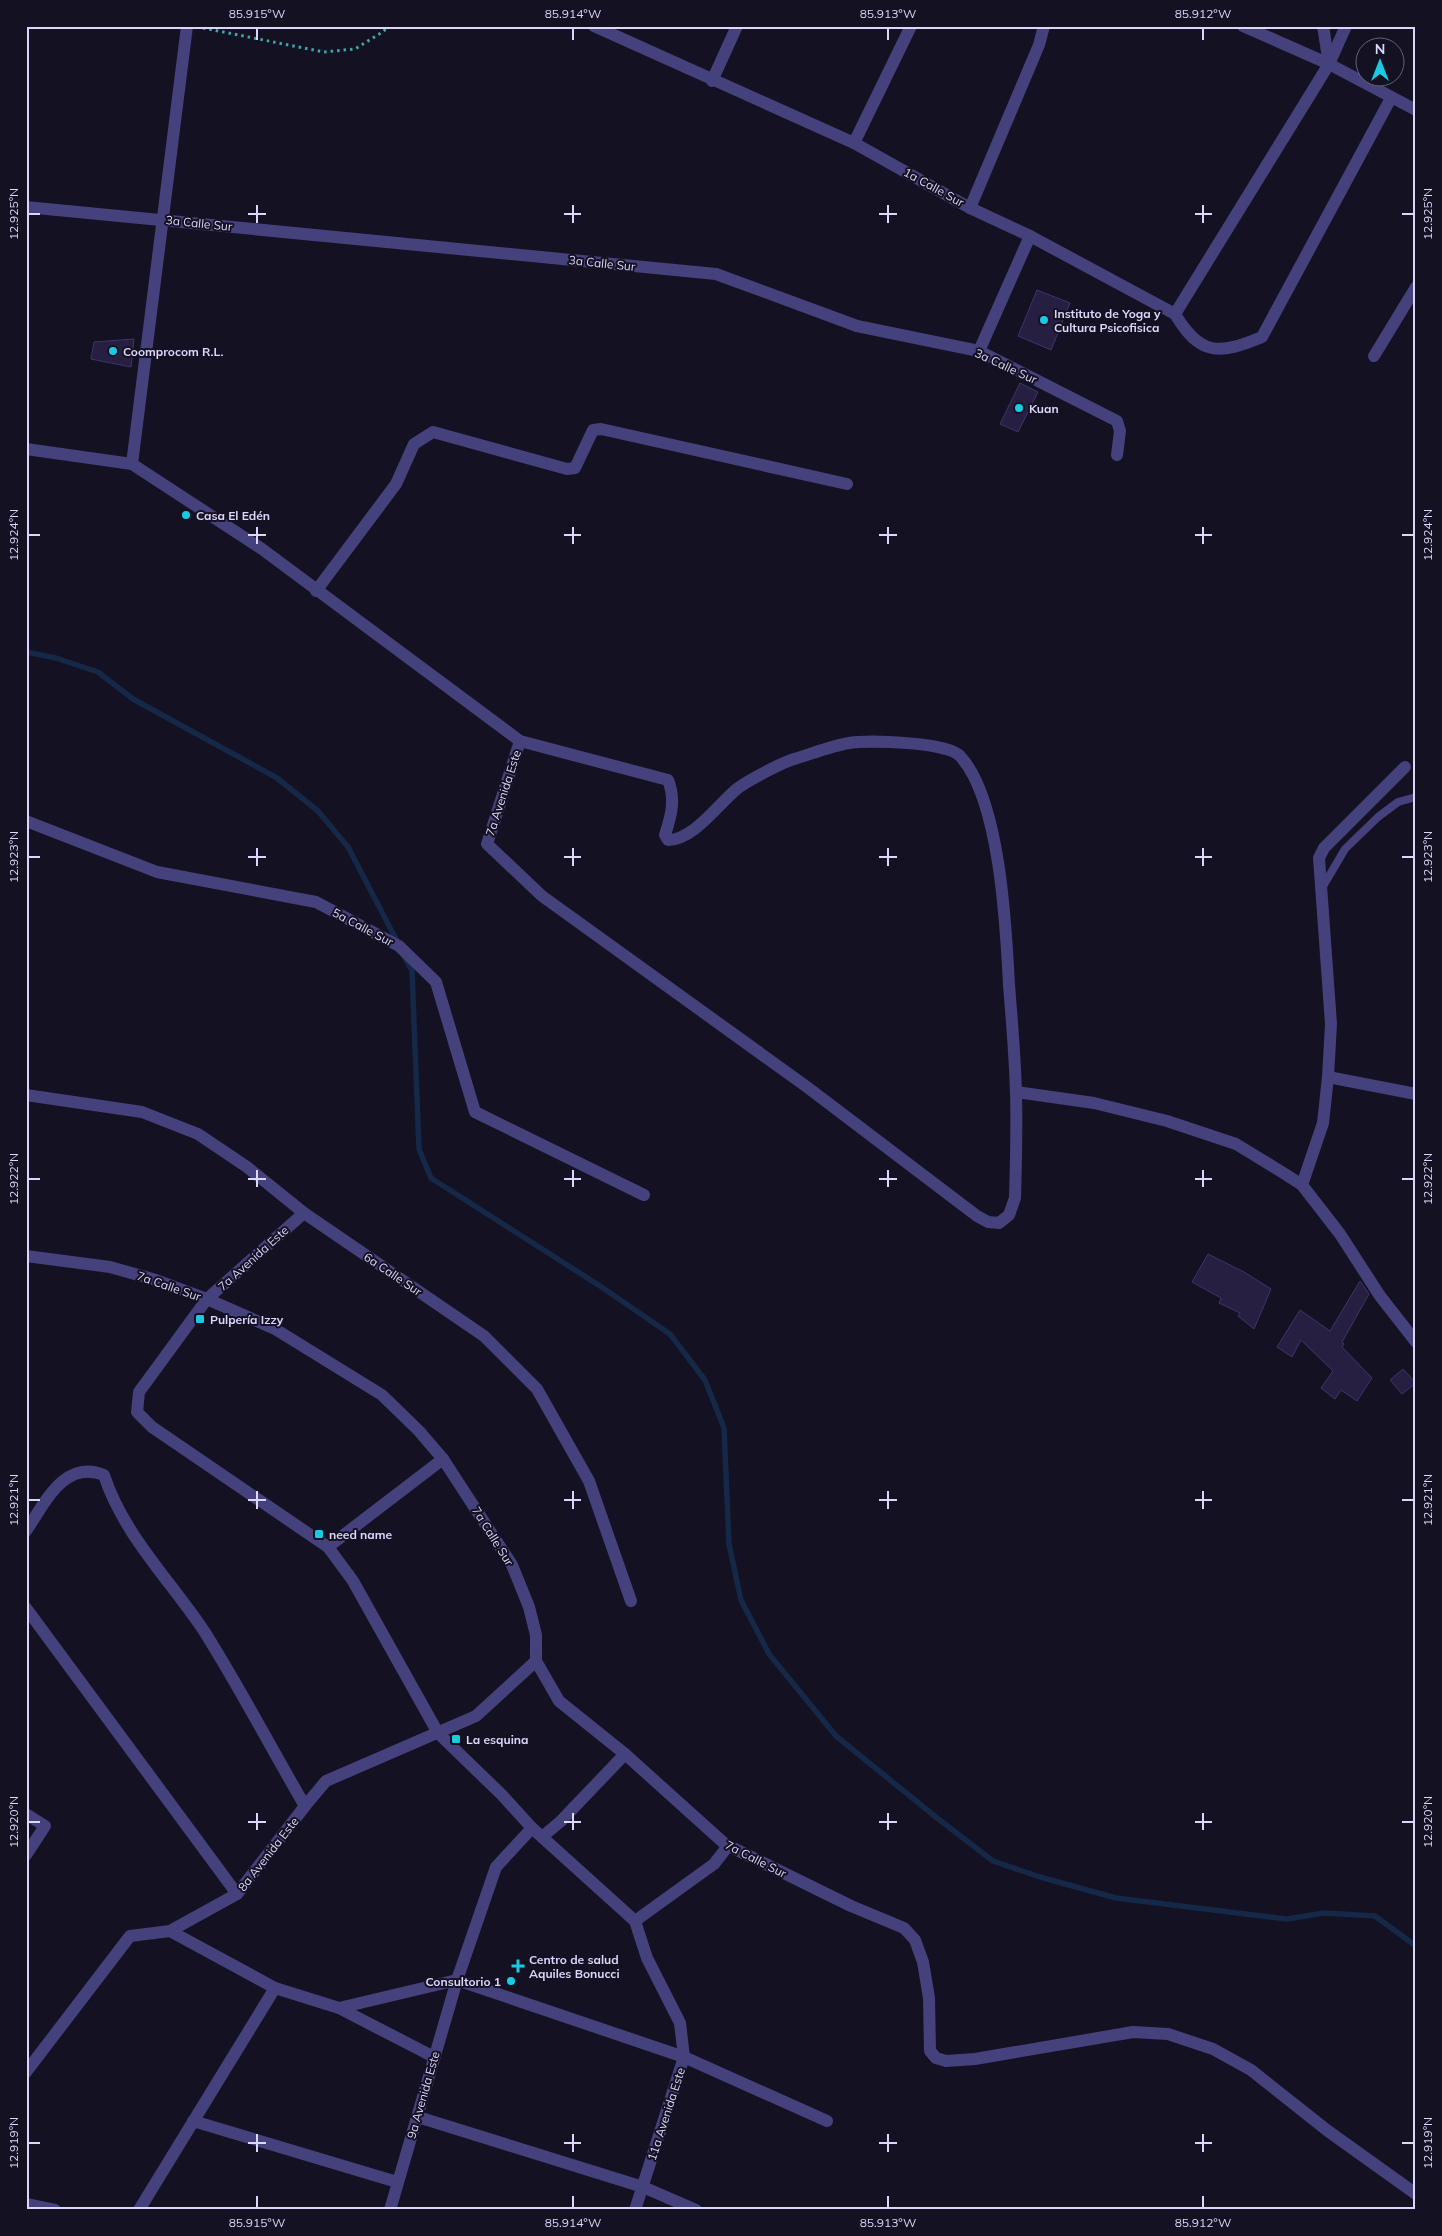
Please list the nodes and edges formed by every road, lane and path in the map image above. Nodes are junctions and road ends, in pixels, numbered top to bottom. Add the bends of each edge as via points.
1 (187, 26) edge
2 (196, 26) edge
3 (387, 26) edge
4 (594, 26) edge
5 (737, 26) edge
6 (911, 26) edge
7 (1044, 26) edge
8 (1243, 26) edge
9 (1323, 26) edge
10 (1346, 26) edge
11 (1329, 64) junction
12 (712, 81) junction
13 (1391, 98) junction
14 (1416, 110) edge
15 (854, 143) junction
16 (26, 207) edge
17 (970, 208) junction
18 (164, 220) junction
19 (1030, 236) junction
20 (1416, 287) edge
21 (1175, 314) junction
22 (979, 351) junction
23 (1374, 356) dead end
24 (26, 449) edge
25 (1117, 455) dead end
26 (132, 464) junction
27 (847, 484) dead end
28 (316, 591) junction
29 (520, 741) junction
30 (1406, 767) dead end
31 (1416, 798) edge
32 (26, 821) edge
33 (1321, 890) junction
34 (1328, 1077) junction
35 (1016, 1092) junction
36 (1416, 1094) edge
37 (26, 1095) edge
38 (1302, 1185) junction
39 (644, 1195) dead end
40 (304, 1213) junction
41 (26, 1256) edge
42 (207, 1300) junction
43 (1416, 1342) edge
44 (443, 1459) junction
45 (26, 1530) edge
46 (328, 1547) junction
47 (631, 1601) dead end
48 (26, 1608) edge
49 (536, 1661) junction
50 (438, 1732) junction
51 (625, 1754) junction
52 (305, 1806) junction
53 (26, 1814) edge
54 (537, 1833) junction
55 (728, 1846) junction
56 (26, 1855) edge
57 (237, 1894) junction
58 (635, 1921) junction
59 (170, 1931) junction
60 (457, 1980) junction
61 (275, 1988) junction
62 (339, 2008) junction
63 (434, 2057) junction
64 (684, 2057) junction
65 (26, 2072) edge
66 (418, 2117) junction
67 (193, 2121) junction
68 (827, 2121) dead end
69 (398, 2182) junction
70 (642, 2187) junction
71 (1416, 2194) edge
72 (26, 2204) edge
73 (55, 2210) edge
74 (138, 2210) edge
75 (390, 2210) edge
76 (635, 2210) edge
77 (696, 2210) edge

1 - 18 street
2 - 3 path via 324,52 355,49
4 - 12 street, 1a Calle Sur
5 - 12 street
6 - 15 street
7 - 17 street via 1039,45
8 - 11 street
9 - 11 street
10 - 11 street
11 - 13 street
11 - 21 street
12 - 15 street, 1a Calle Sur
13 - 14 street
13 - 21 street, 1a Calle Sur via 1262,337 1236,348 1214,349 1197,342 1185,331
15 - 17 street, 1a Calle Sur
16 - 18 street, 3a Calle Sur
17 - 19 street, 1a Calle Sur
18 - 22 street, 3a Calle Sur via 716,274 857,326
18 - 26 street
19 - 21 street, 1a Calle Sur
19 - 22 street
20 - 23 street
22 - 25 street, 3a Calle Sur via 1117,421 1120,431
24 - 26 street
26 - 28 street via 262,549
27 - 28 street via 601,429 593,430 575,468 566,469 433,432 414,444 396,484
28 - 29 street
29 - 35 street via 668,780 673,792 665,835 668,840 688,834 740,787 790,760 850,742 935,746 959,754 974,779 988,816 1000,874
29 - 35 street, 7a Avenida Este via 487,844 542,896 988,1222 999,1223 1009,1215 1015,1198
30 - 33 street via 1324,848 1318,865
31 - 33 lane via 1398,802 1378,816 1345,849
32 - 39 street, 5a Calle Sur via 157,872 316,902 399,946 436,982 475,1112
33 - 34 street via 1331,1024
34 - 36 street
34 - 38 street via 1322,1123
35 - 38 street via 1094,1103 1167,1121 1236,1144
37 - 40 street, 6a Calle Sur via 142,1112 198,1134 247,1167
38 - 43 street
40 - 42 street, 7a Avenida Este
40 - 47 street, 6a Calle Sur via 484,1336 537,1389 589,1481
41 - 42 street, 7a Calle Sur via 110,1267 156,1280
42 - 44 street, 7a Calle Sur via 275,1329 382,1395
42 - 46 street, 7a Avenida Este via 138,1392 137,1412 152,1427
44 - 46 street
44 - 49 street, 7a Calle Sur via 512,1565 536,1635
45 - 52 street via 61,1481 92,1470 104,1475 142,1548 204,1631
46 - 50 street, 7a Avenida Este via 353,1581
48 - 57 street
49 - 50 street, 8a Avenida Este via 476,1716
49 - 51 street, 7a Calle Sur via 559,1701
50 - 52 street, 8a Avenida Este via 326,1781
50 - 54 street, 11a Avenida Este
51 - 54 street, 9a Avenida Este via 561,1821
51 - 55 street, 7a Calle Sur
52 - 57 street, 8a Avenida Este
53 - 56 street via 44,1824 45,1829
54 - 58 street, 11a Avenida Este
54 - 60 street, 9a Avenida Este via 496,1867
55 - 58 street via 714,1864
55 - 71 street, 7a Calle Sur via 904,1928 915,1940 923,1962 929,1998 930,2051 936,2058 975,2059 1133,2032 1168,2034 1213,2049 1251,2070 1328,2131
57 - 59 street, 8a Avenida Este
58 - 64 street, 11a Avenida Este via 647,1958 680,2023
59 - 61 street
59 - 65 street, 8a Avenida Este via 130,1936
60 - 62 street
60 - 63 street, 9a Avenida Este
60 - 64 street
61 - 62 street
61 - 67 street
62 - 63 street
63 - 66 street, 9a Avenida Este
64 - 68 street
64 - 70 street, 11a Avenida Este
66 - 69 street, 9a Avenida Este
66 - 70 street
67 - 69 street
67 - 74 street
69 - 75 street, 9a Avenida Este
70 - 76 street, 11a Avenida Este
70 - 77 street
72 - 73 street

